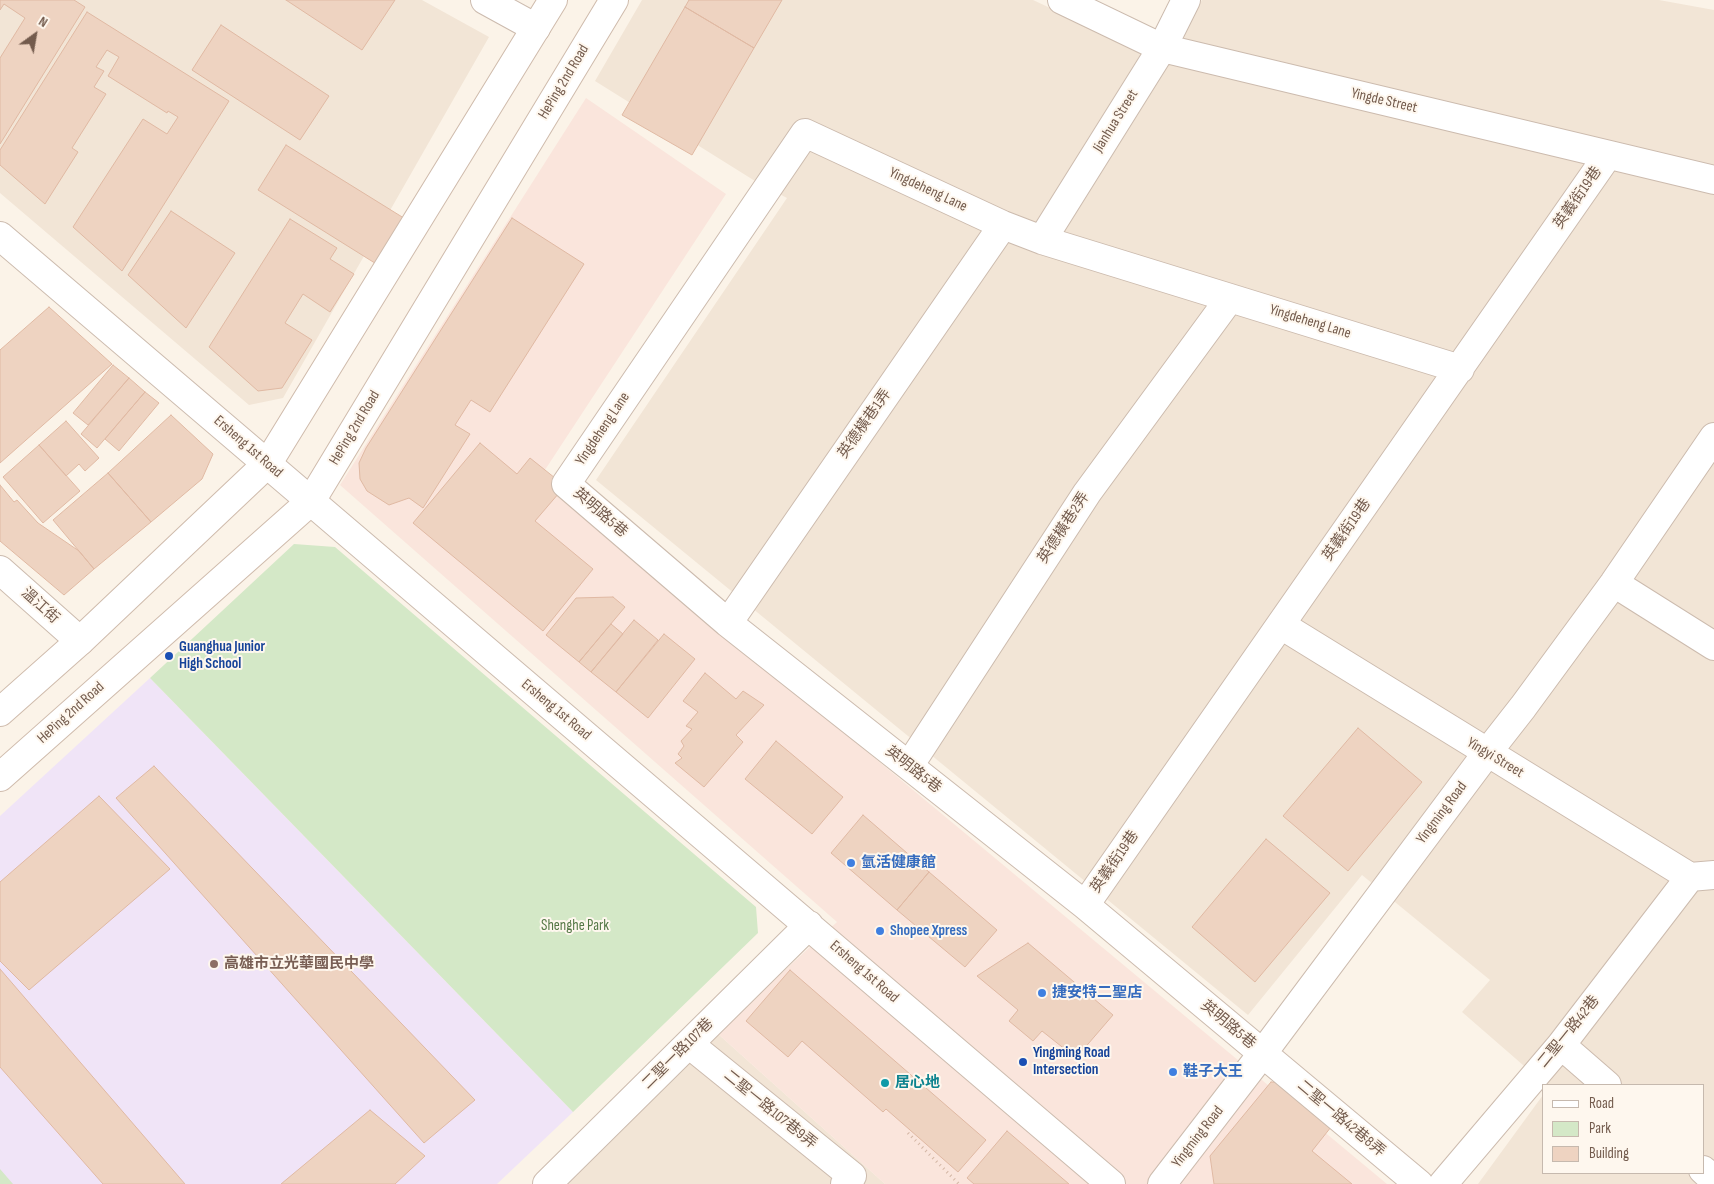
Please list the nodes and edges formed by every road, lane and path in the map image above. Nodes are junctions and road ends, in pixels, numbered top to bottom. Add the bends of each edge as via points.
1 (485, 0) edge
2 (554, 0) edge
3 (614, 0) edge
4 (1062, 0) edge
5 (1186, 0) edge
6 (536, 28) junction
7 (1162, 48) junction
8 (1608, 155) junction
9 (1714, 180) edge
10 (1003, 226) junction
11 (0, 236) edge
12 (1042, 240) junction
13 (1230, 298) junction
14 (1460, 369) junction
15 (1714, 437) edge
16 (268, 463) junction
17 (566, 484) joint
18 (310, 501) junction
19 (0, 570) edge
20 (1614, 583) junction
21 (728, 623) junction
22 (1281, 624) junction
23 (80, 641) junction
24 (1714, 646) edge
25 (0, 712) edge
26 (1486, 753) junction
27 (909, 766) junction
28 (0, 776) edge
29 (1702, 876) edge
30 (1085, 906) junction
31 (809, 925) junction
32 (689, 1044) junction
33 (1561, 1045) junction
34 (1262, 1054) junction
35 (1606, 1084) edge
36 (908, 1133) dead end
37 (1704, 1171) edge
38 (848, 1180) edge
39 (1714, 1180) edge
40 (547, 1184) edge
41 (958, 1184) edge
42 (1111, 1184) edge
43 (1162, 1184) edge
44 (1419, 1184) edge
45 (1443, 1184) edge

1 - 6 street
2 - 6 street
3 - 18 street, HePing 2nd Road
4 - 7 street, Yingde Street
5 - 7 street, Jianhua Street
6 - 16 street
7 - 8 street, Yingde Street
7 - 12 street, Jianhua Street
8 - 9 street, Yingde Street
8 - 14 street, 英義街19巷
10 - 12 street, Yingdeheng Lane
10 - 17 street, Yingdeheng Lane via 805,133
10 - 21 street, 英德橫巷1弄
11 - 16 street, Ersheng 1st Road
12 - 13 street, Yingdeheng Lane
13 - 14 street, Yingdeheng Lane
13 - 27 street, 英德橫巷2弄 via 1088,493
14 - 22 street, 英義街19巷
15 - 20 street, Yingming Road
16 - 18 street, Ersheng 1st Road
16 - 23 street
17 - 21 street, 英明路5巷
18 - 28 street, HePing 2nd Road
18 - 31 street, Ersheng 1st Road
19 - 23 street, 溫江街
20 - 24 street
20 - 26 street, Yingming Road
21 - 27 street, 英明路5巷
22 - 26 street, Yingyi Street
22 - 30 street, 英義街19巷
23 - 25 street
26 - 29 street, Yingyi Street
26 - 34 street, Yingming Road
27 - 30 street, 英明路5巷
29 - 33 street, 二聖一路42巷
30 - 34 street, 英明路5巷
31 - 32 street, 二聖一路107巷
31 - 42 street, Ersheng 1st Road
32 - 38 street, 二聖一路107巷9弄
32 - 40 street, 二聖一路107巷
33 - 35 street
33 - 45 street, 二聖一路42巷
34 - 43 street, Yingming Road
34 - 44 street, 二聖一路42巷8弄
36 - 41 path
37 - 39 street

